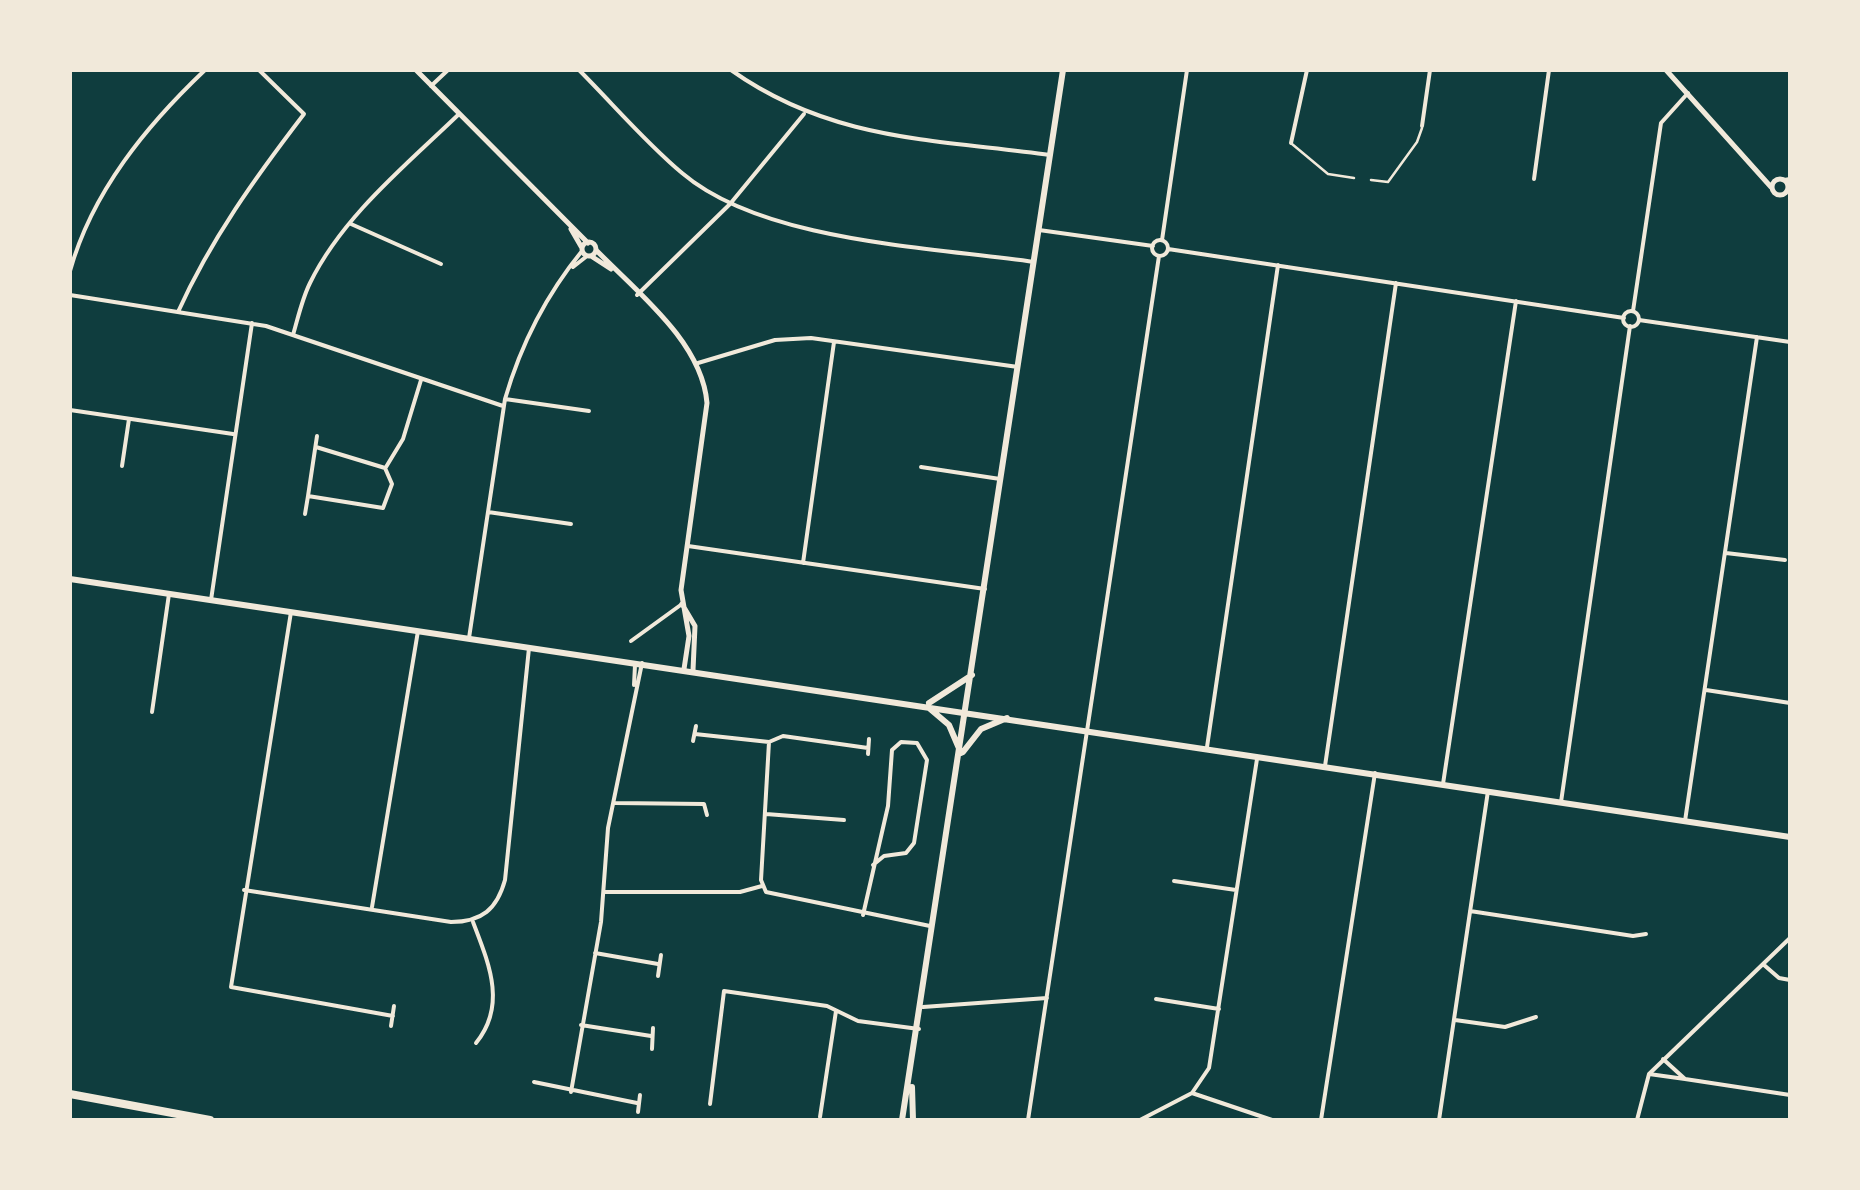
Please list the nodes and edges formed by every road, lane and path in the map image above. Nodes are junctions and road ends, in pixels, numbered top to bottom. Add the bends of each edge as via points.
1 (205, 70) edge
2 (259, 70) edge
3 (416, 70) edge
4 (448, 70) edge
5 (578, 70) edge
6 (731, 70) edge
7 (1063, 70) edge
8 (1186, 70) edge
9 (1307, 70) edge
10 (1430, 70) edge
11 (1549, 70) edge
12 (1666, 70) edge
13 (432, 86) junction
14 (1688, 94) junction
15 (804, 114) junction
16 (458, 115) junction
17 (1422, 126) joint
18 (1291, 143) joint
19 (1050, 156) junction
20 (1758, 170) junction
21 (1354, 178) dead end
22 (1534, 179) dead end
23 (1371, 180) dead end
24 (1783, 180) edge
25 (1771, 186) junction
26 (1788, 191) edge
27 (1790, 202) edge
28 (730, 204) junction
29 (351, 224) junction
30 (1039, 230) junction
31 (1162, 240) junction
32 (1153, 246) junction
33 (1168, 249) junction
34 (588, 251) junction
35 (1159, 256) junction
36 (1034, 262) junction
37 (440, 264) dead end
38 (1278, 266) junction
39 (70, 272) edge
40 (1396, 282) junction
41 (638, 294) junction
42 (70, 295) edge
43 (1516, 301) junction
44 (1633, 311) junction
45 (178, 312) junction
46 (1624, 318) junction
47 (1639, 320) junction
48 (252, 323) junction
49 (1630, 326) junction
50 (292, 335) junction
51 (1757, 337) junction
52 (834, 342) junction
53 (1790, 342) edge
54 (698, 362) junction
55 (1019, 367) junction
56 (422, 380) junction
57 (504, 403) junction
58 (70, 410) edge
59 (589, 411) dead end
60 (130, 419) junction
61 (235, 434) junction
62 (318, 436) dead end
63 (316, 447) junction
64 (122, 466) dead end
65 (921, 467) dead end
66 (385, 468) junction
67 (1002, 479) junction
68 (308, 496) junction
69 (488, 512) junction
70 (305, 514) dead end
71 (571, 524) dead end
72 (688, 546) junction
73 (1726, 553) junction
74 (1785, 560) dead end
75 (803, 563) junction
76 (70, 580) edge
77 (986, 589) junction
78 (169, 594) junction
79 (210, 600) junction
80 (682, 604) junction
81 (291, 612) junction
82 (418, 630) junction
83 (469, 638) junction
84 (631, 642) dead end
85 (529, 647) junction
86 (638, 662) junction
87 (688, 670) junction
88 (973, 674) junction
89 (1706, 690) junction
90 (1790, 703) edge
91 (923, 705) junction
92 (152, 712) dead end
93 (968, 712) junction
94 (1008, 718) junction
95 (696, 726) dead end
96 (1088, 728) junction
97 (694, 734) junction
98 (870, 739) dead end
99 (693, 741) dead end
100 (768, 742) junction
101 (1207, 747) junction
102 (961, 754) junction
103 (1258, 755) junction
104 (1325, 766) junction
105 (1375, 774) junction
106 (1443, 784) junction
107 (1488, 790) junction
108 (1561, 802) junction
109 (616, 803) junction
110 (766, 814) junction
111 (707, 815) dead end
112 (844, 820) dead end
113 (1685, 821) junction
114 (1790, 837) edge
115 (873, 866) junction
116 (1174, 881) dead end
117 (762, 886) junction
118 (244, 890) junction
119 (1236, 890) junction
120 (604, 892) junction
121 (371, 909) junction
122 (1470, 911) junction
123 (864, 915) junction
124 (473, 922) junction
125 (935, 927) junction
126 (1646, 934) dead end
127 (1790, 938) edge
128 (595, 953) junction
129 (661, 955) dead end
130 (658, 964) junction
131 (1764, 965) junction
132 (658, 976) dead end
133 (1790, 980) edge
134 (1047, 998) junction
135 (1156, 999) dead end
136 (394, 1006) dead end
137 (922, 1007) junction
138 (1219, 1008) junction
139 (836, 1011) junction
140 (393, 1016) junction
141 (1536, 1017) dead end
142 (1455, 1020) junction
143 (581, 1025) junction
144 (392, 1026) dead end
145 (654, 1028) dead end
146 (919, 1029) junction
147 (651, 1036) junction
148 (476, 1043) dead end
149 (652, 1048) dead end
150 (1663, 1059) junction
151 (1649, 1074) junction
152 (1684, 1080) junction
153 (911, 1081) junction
154 (534, 1082) dead end
155 (571, 1092) junction
156 (1192, 1093) junction
157 (70, 1094) edge
158 (640, 1094) dead end
159 (1790, 1095) edge
160 (636, 1102) junction
161 (710, 1104) dead end
162 (638, 1112) dead end
163 (820, 1117) dead end
164 (210, 1120) edge
165 (902, 1120) edge
166 (912, 1120) edge
167 (1028, 1120) edge
168 (1140, 1120) edge
169 (1272, 1120) edge
170 (1321, 1120) edge
171 (1438, 1120) edge
172 (1636, 1120) edge

1 - 39 street via 115,174
2 - 45 street via 304,114 232,211
3 - 13 street
4 - 13 street
5 - 28 street via 683,174
6 - 15 street
7 - 19 main road
8 - 31 street
9 - 18 street
10 - 17 street
11 - 22 street
12 - 14 street
13 - 16 street
14 - 20 street
14 - 44 street via 1661,123
15 - 19 street via 842,126
15 - 28 street
16 - 29 street
16 - 34 street
17 - 23 lane via 1388,182
18 - 21 lane via 1328,174
19 - 30 main road
20 - 24 street
20 - 25 street
24 - 25 street
24 - 26 street
25 - 26 street via 1774,194
26 - 27 street
28 - 36 street via 788,225
28 - 41 street
29 - 37 street
29 - 50 street via 310,282
30 - 32 street
30 - 36 main road
31 - 32 street
31 - 33 street
32 - 35 street
33 - 35 street
33 - 38 street
34 - 41 street
34 - 57 street via 552,288
35 - 96 street
36 - 55 main road
38 - 40 street
38 - 101 street
40 - 43 street
40 - 104 street
41 - 54 street
42 - 45 street
43 - 46 street
43 - 106 street
44 - 46 street
44 - 47 street
45 - 48 street
46 - 49 street
47 - 49 street
47 - 51 street
48 - 50 street
48 - 61 street
49 - 108 street
50 - 56 street
51 - 53 street
51 - 73 street
52 - 54 street via 774,340
52 - 55 street
52 - 75 street
54 - 72 street via 706,403
55 - 67 main road
56 - 57 street
56 - 66 street via 403,439
57 - 59 street
57 - 69 street
58 - 60 street
60 - 61 street
60 - 64 street
61 - 79 street
62 - 63 street
63 - 66 street
63 - 68 street
65 - 67 street
66 - 68 street via 392,484 383,508
67 - 77 main road
68 - 70 street
69 - 71 street
69 - 83 street
72 - 75 street
72 - 80 street
73 - 74 street
73 - 89 street
75 - 77 street
76 - 78 main road
77 - 88 main road
78 - 79 main road
78 - 92 street
79 - 81 main road
80 - 84 street
80 - 87 street
81 - 82 main road
81 - 118 street
82 - 83 main road
82 - 121 street
83 - 85 main road
85 - 86 main road
85 - 124 street via 505,880 500,898
86 - 87 main road
86 - 109 street
87 - 91 main road
88 - 91 main road
88 - 93 main road
89 - 90 street
89 - 113 street
91 - 93 main road
91 - 102 main road via 949,725
93 - 94 main road
93 - 102 main road
94 - 96 main road
94 - 102 main road via 981,728
95 - 97 street
96 - 101 main road
96 - 134 street
97 - 99 street
97 - 100 street
98 - 100 street via 868,751 783,736
100 - 110 street
101 - 103 main road
102 - 125 main road
103 - 104 main road
103 - 119 street
104 - 105 main road
105 - 106 main road
105 - 170 street
106 - 107 main road
107 - 108 main road
107 - 122 street
108 - 113 main road
109 - 111 street via 704,804
109 - 120 street
110 - 112 street
110 - 117 street
113 - 114 main road
115 - 115 street via 888,806 892,750 901,742 917,743 926,760 914,843
115 - 123 street
116 - 119 street
117 - 120 street via 740,892
117 - 123 street via 773,895
118 - 121 street
118 - 140 street via 231,987
119 - 138 street
120 - 128 street
121 - 124 street
122 - 126 street
122 - 142 street
123 - 125 street
124 - 148 street via 495,1006
125 - 137 main road
127 - 131 street
128 - 130 street
128 - 143 street
129 - 130 street
130 - 132 street
131 - 133 street
131 - 150 street
134 - 137 street
134 - 167 street
135 - 138 street
136 - 140 street
137 - 146 main road
138 - 156 street via 1212,1058
139 - 146 street via 858,1021
139 - 161 street via 724,991
139 - 163 street
140 - 144 street
141 - 142 street via 1505,1027
142 - 171 street
143 - 147 street
143 - 155 street
145 - 147 street
146 - 153 main road
147 - 149 street
150 - 151 street
150 - 152 street
151 - 152 street
151 - 172 street
152 - 159 street
153 - 165 main road
153 - 166 main road
154 - 155 street
155 - 160 street
156 - 168 street
156 - 169 street
157 - 164 highway
158 - 160 street
160 - 162 street

